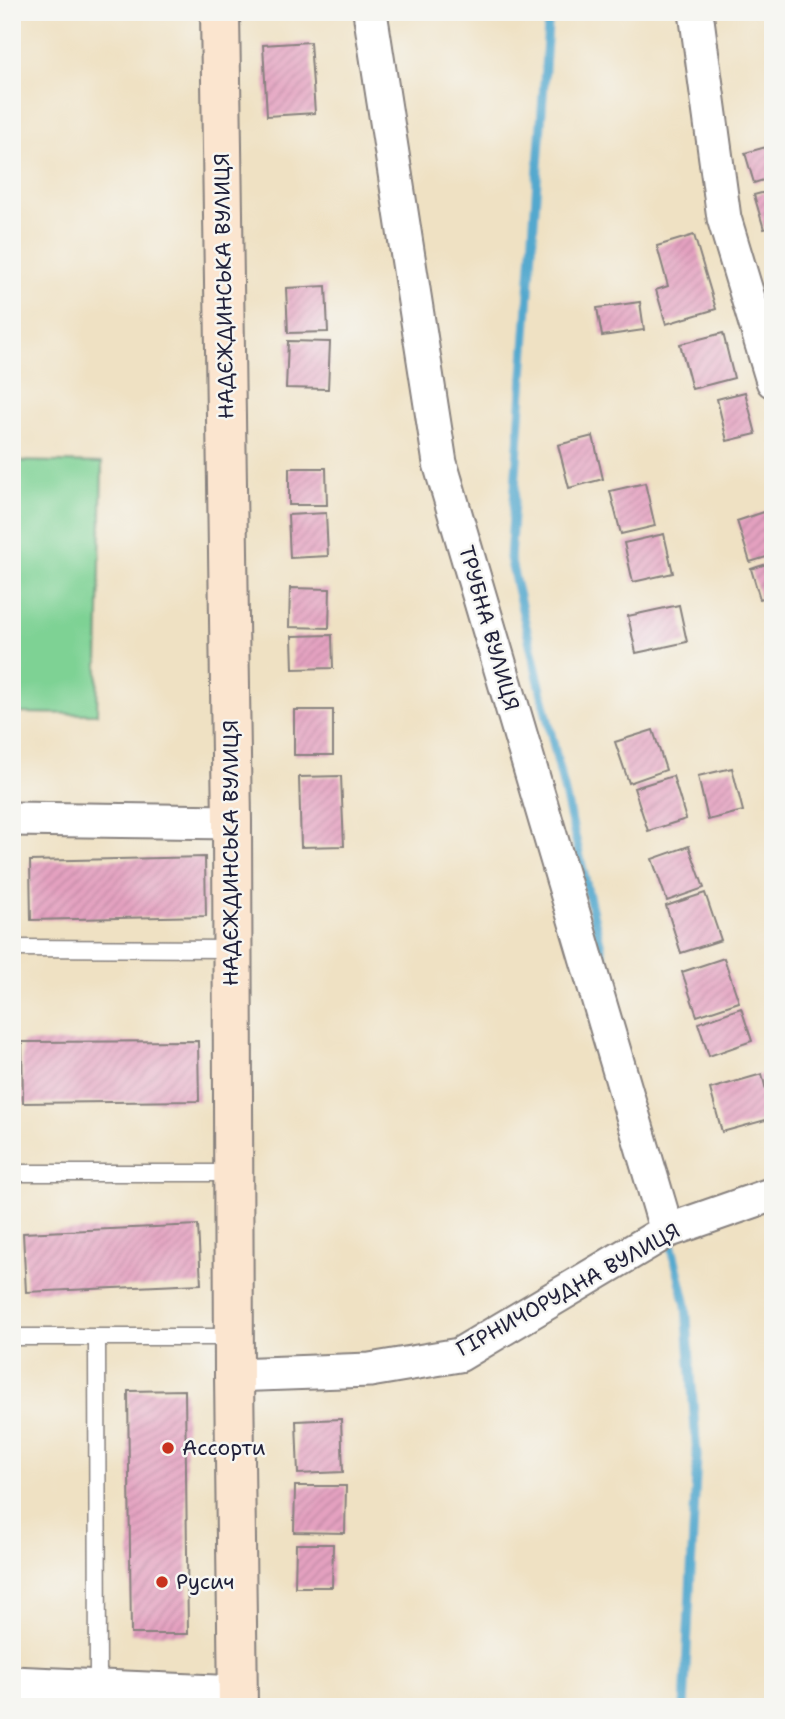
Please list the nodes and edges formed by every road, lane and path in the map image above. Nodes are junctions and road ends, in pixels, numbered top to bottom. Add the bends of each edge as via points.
1 (220, 12) edge
2 (370, 12) edge
3 (696, 12) edge
4 (773, 382) edge
5 (12, 819) edge
6 (232, 822) junction
7 (12, 948) edge
8 (232, 949) junction
9 (12, 1173) edge
10 (233, 1173) junction
11 (770, 1197) edge
12 (667, 1231) junction
13 (12, 1337) edge
14 (96, 1337) junction
15 (234, 1337) junction
16 (234, 1375) junction
17 (12, 1683) edge
18 (98, 1686) junction
19 (238, 1700) edge

1 - 6 street, НАДЄЖДИНСЬКА ВУЛИЦЯ
2 - 12 street, ТРУБНА ВУЛИЦЯ via 440,463
3 - 4 street via 724,218
5 - 6 street
6 - 8 street, НАДЄЖДИНСЬКА ВУЛИЦЯ
7 - 8 lane
8 - 10 street, НАДЄЖДИНСЬКА ВУЛИЦЯ
9 - 10 lane
10 - 15 street, НАДЄЖДИНСЬКА ВУЛИЦЯ
11 - 12 street, ГІРНИЧОРУДНА ВУЛИЦЯ
12 - 16 street, ГІРНИЧОРУДНА ВУЛИЦЯ via 458,1354 370,1370
13 - 14 lane
14 - 15 lane
14 - 18 lane
15 - 16 street, НАДЄЖДИНСЬКА ВУЛИЦЯ
16 - 19 street, НАДЄЖДИНСЬКА ВУЛИЦЯ
17 - 18 street
18 - 19 street

